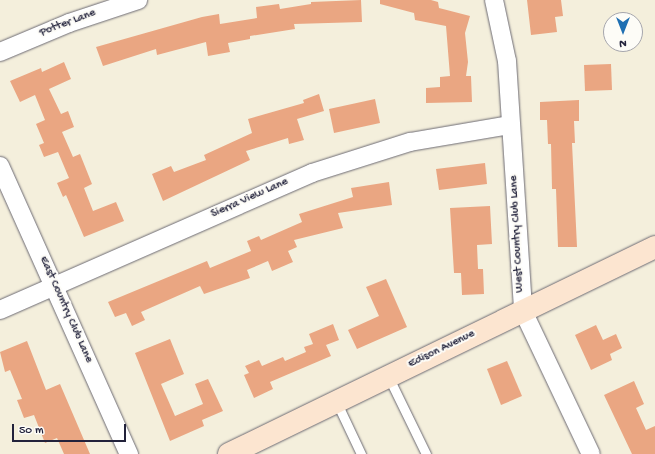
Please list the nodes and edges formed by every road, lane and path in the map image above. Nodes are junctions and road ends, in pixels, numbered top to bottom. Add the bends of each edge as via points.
1 (138, 0) edge
2 (494, 0) edge
3 (0, 52) edge
4 (511, 125) junction
5 (0, 166) edge
6 (655, 246) edge
7 (54, 286) junction
8 (0, 310) edge
9 (523, 311) junction
10 (388, 376) junction
11 (336, 401) junction
12 (129, 454) edge
13 (229, 454) edge
14 (361, 454) edge
15 (426, 454) edge
16 (591, 454) edge

1 - 3 street, Potter Lane via 69,23
2 - 4 street, West Country Club Lane via 507,61
4 - 7 street, Sierra View Lane via 432,137 360,155 279,186
4 - 9 street, West Country Club Lane
5 - 7 street, East Country Club Lane
6 - 9 street, Edison Avenue
7 - 8 street, Sierra View Lane
7 - 12 street, East Country Club Lane
9 - 10 street, Edison Avenue
9 - 16 street, West Country Club Lane
10 - 11 street, Edison Avenue
10 - 15 lane
11 - 13 street, Edison Avenue
11 - 14 lane

